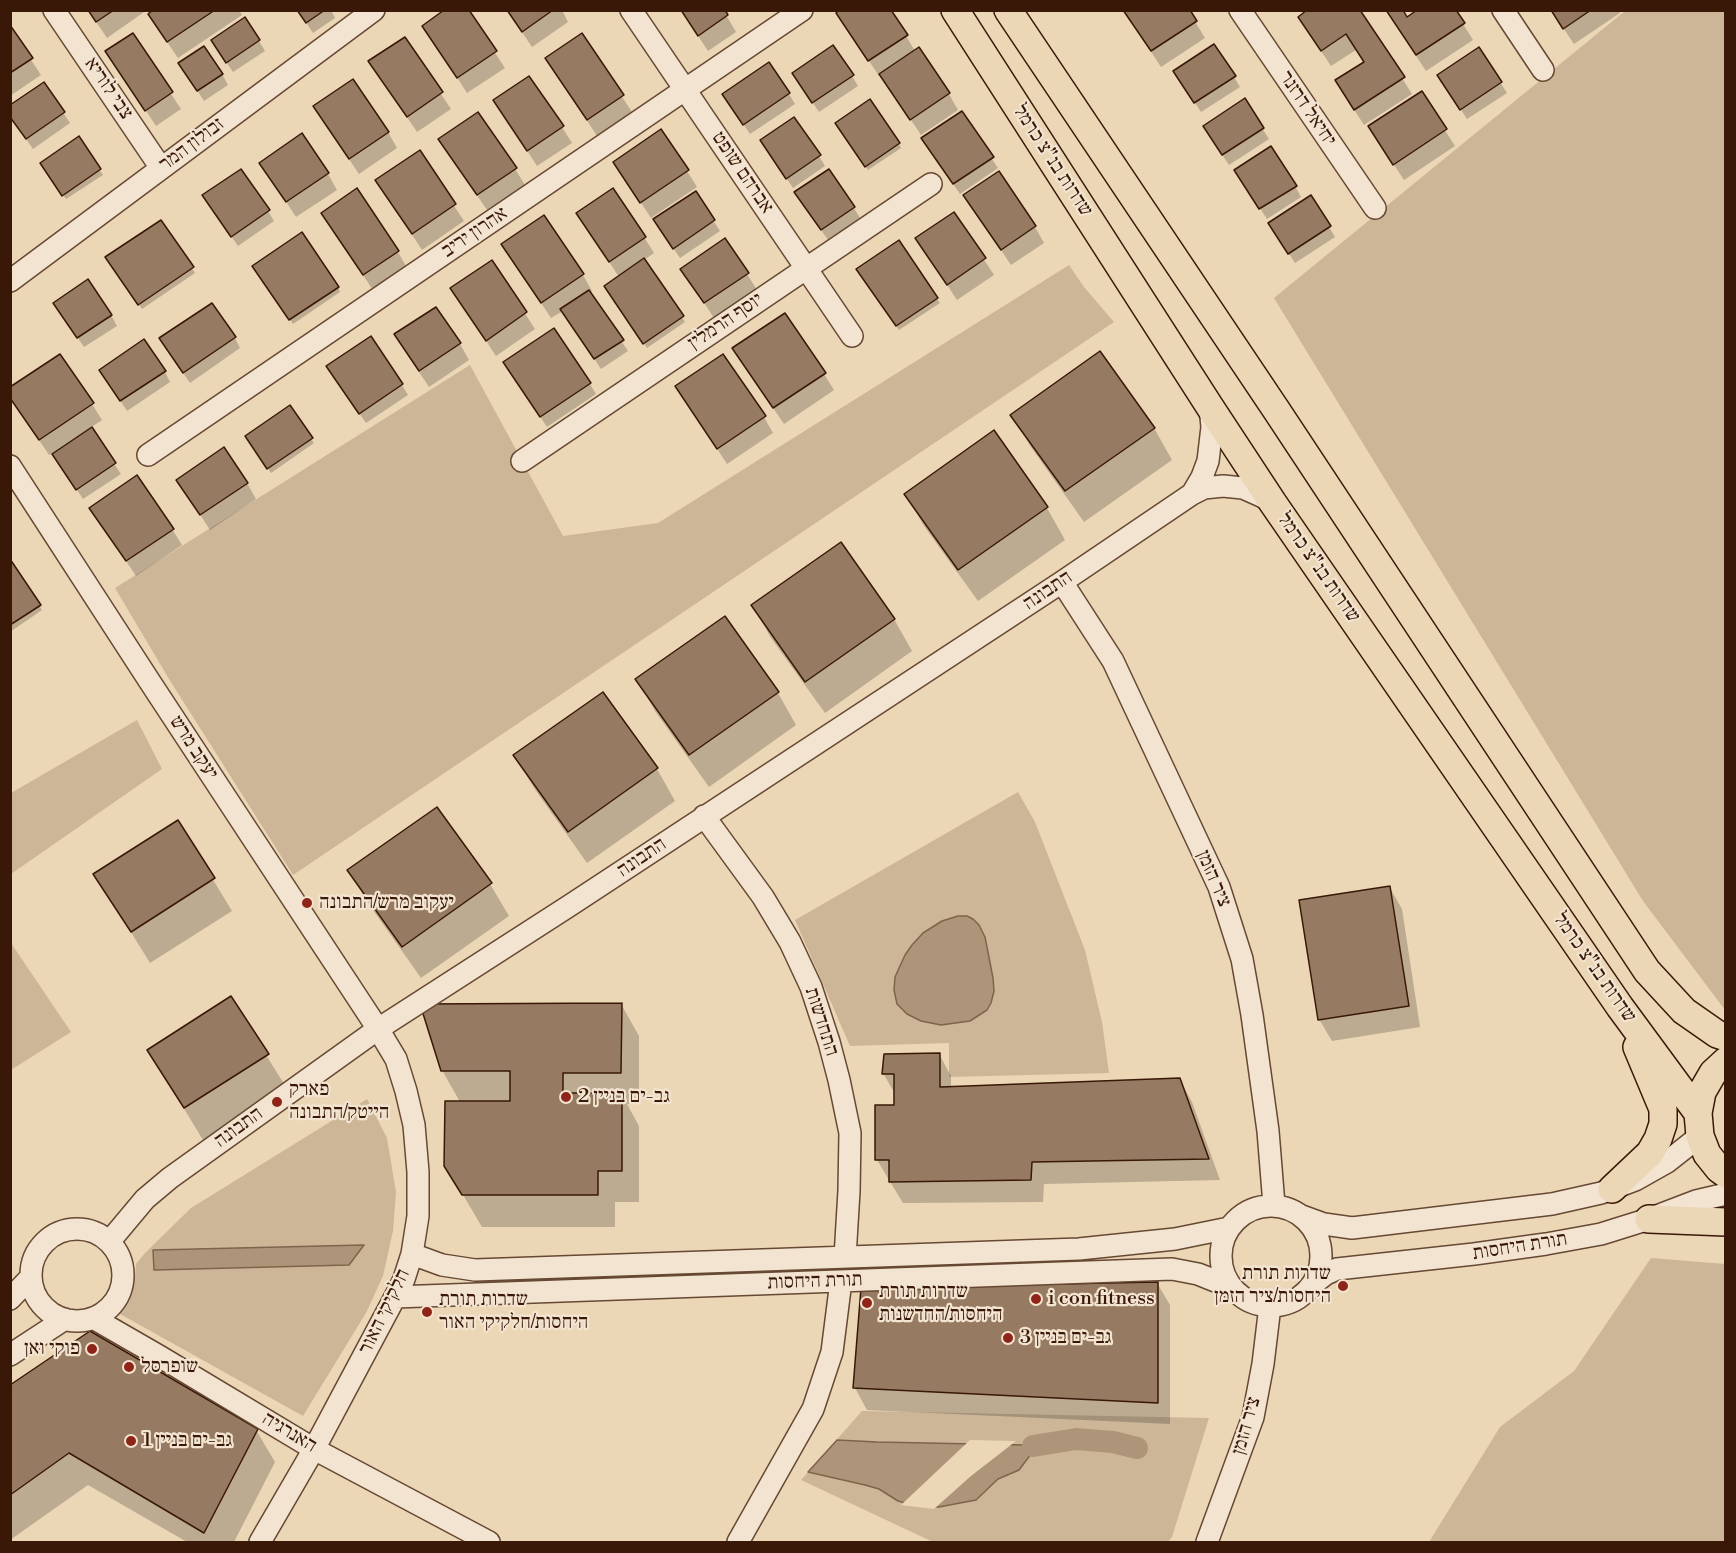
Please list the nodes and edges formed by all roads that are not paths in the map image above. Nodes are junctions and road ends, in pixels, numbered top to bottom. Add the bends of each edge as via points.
1 (54, 10) edge
2 (374, 10) edge
3 (631, 10) edge
4 (802, 10) edge
5 (955, 10) edge
6 (1008, 10) edge
7 (1503, 10) edge
8 (1248, 13) edge
9 (1543, 70) dead end
10 (685, 90) junction
11 (161, 168) junction
12 (931, 184) dead end
13 (1375, 208) dead end
14 (806, 268) junction
15 (10, 281) edge
16 (852, 336) dead end
17 (1210, 407) junction
18 (148, 455) dead end
19 (522, 461) dead end
20 (10, 466) edge
21 (1192, 494) junction
22 (1273, 503) junction
23 (1062, 582) junction
24 (704, 816) junction
25 (1620, 1007) junction
26 (378, 1029) junction
27 (1725, 1037) edge
28 (1725, 1061) edge
29 (1699, 1125) junction
30 (1725, 1174) edge
31 (1612, 1189) junction
32 (1725, 1194) edge
33 (1274, 1206) junction
34 (1302, 1216) junction
35 (1649, 1219) junction
36 (1725, 1222) edge
37 (1229, 1228) junction
38 (109, 1242) junction
39 (412, 1254) junction
40 (845, 1257) junction
41 (31, 1277) junction
42 (841, 1281) junction
43 (1313, 1284) junction
44 (1233, 1288) junction
45 (395, 1297) junction
46 (10, 1299) edge
47 (1270, 1306) junction
48 (93, 1318) junction
49 (65, 1319) junction
50 (10, 1355) edge
51 (314, 1449) junction
52 (260, 1542) edge
53 (489, 1542) edge
54 (738, 1542) edge
55 (1207, 1542) edge

1 - 11 street, צבי לוריא
2 - 11 street, זבולון המר
3 - 10 street, אברהם שופט
4 - 10 street, אהרון יריב
5 - 17 main road, שדרות בנ"צ כרמל
6 - 27 main road via 1647,971 1684,1011
7 - 9 street
8 - 13 street, יחיאל דרזנר
10 - 14 street, אברהם שופט
10 - 18 street, אהרון יריב
11 - 15 street, זבולון המר
12 - 14 street, יוסף הרמלין
14 - 16 street, אברהם שופט
14 - 19 street, יוסף הרמלין
17 - 21 street, התבונה via 1208,461
17 - 22 main road, שדרות בנ"צ כרמל
20 - 26 street, יעקב מרש
21 - 22 street, התבונה via 1204,488 1243,488
21 - 23 street, התבונה
22 - 25 main road, שדרות בנ"צ כרמל
23 - 24 street, התבונה
23 - 33 street, ציר הזמן via 1113,661 1219,887 1242,959 1252,1015 1269,1131
24 - 26 street, התבונה
24 - 40 street, התחדשות via 763,897 790,942 811,987 829,1042 850,1133
25 - 29 main road, שדרות בנ"צ כרמל
25 - 31 main road via 1662,1109 1663,1124 1650,1153
26 - 38 street, התבונה via 170,1178 145,1199
26 - 39 street, חלקיקי האור via 396,1059 414,1125 418,1216
28 - 29 main road via 1713,1072 1702,1092
29 - 30 main road, שדרות בנ"צ כרמל via 1707,1154
29 - 31 street, תורת היחסות via 1668,1162
31 - 34 street, תורת היחסות via 1552,1204 1352,1228
32 - 35 street, תורת היחסות
33 - 34 street
33 - 37 street via 1249,1211
34 - 43 street via 1320,1241 1320,1271
35 - 36 main road
35 - 43 street, תורת היחסות via 1601,1234 1546,1244 1337,1269
37 - 40 street, תורת היחסות via 1175,1239 1079,1249
37 - 44 street via 1221,1259
38 - 41 street via 82,1229 52,1236 35,1256
38 - 48 street via 119,1255 123,1285 117,1299
39 - 40 street, תורת היחסות via 442,1265 475,1270
39 - 45 street, חלקיקי האור
41 - 46 street
41 - 49 street via 41,1303
42 - 44 street, תורת היחסות via 1172,1269
42 - 45 street, תורת היחסות
42 - 54 street via 831,1352 813,1409
43 - 47 street via 1287,1303
44 - 47 street via 1243,1297
45 - 51 street, חלקיקי האור
47 - 55 street, ציר הזמן via 1253,1417
48 - 49 street
48 - 51 street, האנרגיה
49 - 50 street
51 - 52 street, חלקיקי האור
51 - 53 street, האנרגיה

